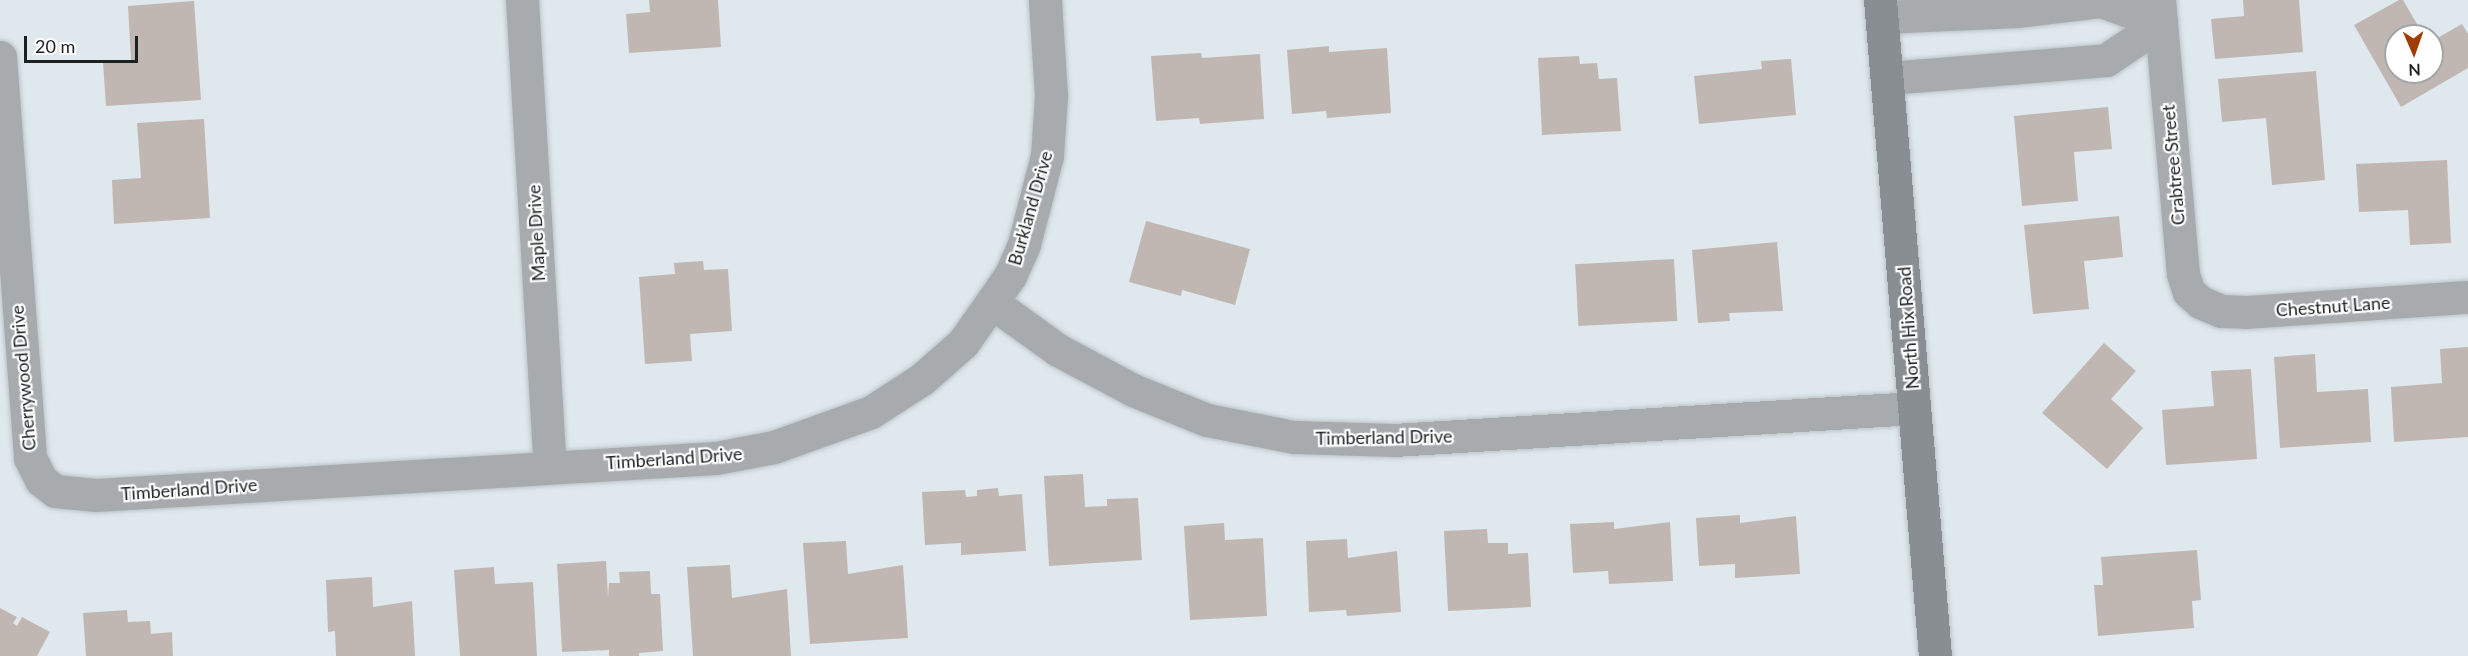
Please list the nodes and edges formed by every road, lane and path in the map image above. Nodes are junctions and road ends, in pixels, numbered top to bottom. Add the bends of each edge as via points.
1 (522, 0) edge
2 (1045, 0) edge
3 (1881, 9) edge
4 (2160, 11) edge
5 (0, 57) edge
6 (1889, 78) junction
7 (2468, 297) edge
8 (2200, 302) joint
9 (994, 304) junction
10 (1914, 408) junction
11 (550, 466) junction
12 (41, 480) joint
13 (1935, 656) edge

1 - 11 street, Maple Drive
2 - 9 street, Burkland Drive via 1051,96 1047,156 1024,244
3 - 4 street via 2017,11 2101,1
3 - 6 street, North Hix Road
4 - 6 street via 2106,60
4 - 8 street, Crabtree Street via 2183,274 2189,292
5 - 12 street, Cherrywood Drive via 25,430 30,458
6 - 10 street, North Hix Road
7 - 8 street, Chestnut Lane via 2246,312 2221,310
9 - 10 street, Timberland Drive via 1058,350 1133,390 1208,420 1294,437 1394,440
9 - 11 street, Timberland Drive via 963,343 922,379 871,412 816,435 716,458
10 - 13 street, North Hix Road
11 - 12 street, Timberland Drive via 96,495 55,491

